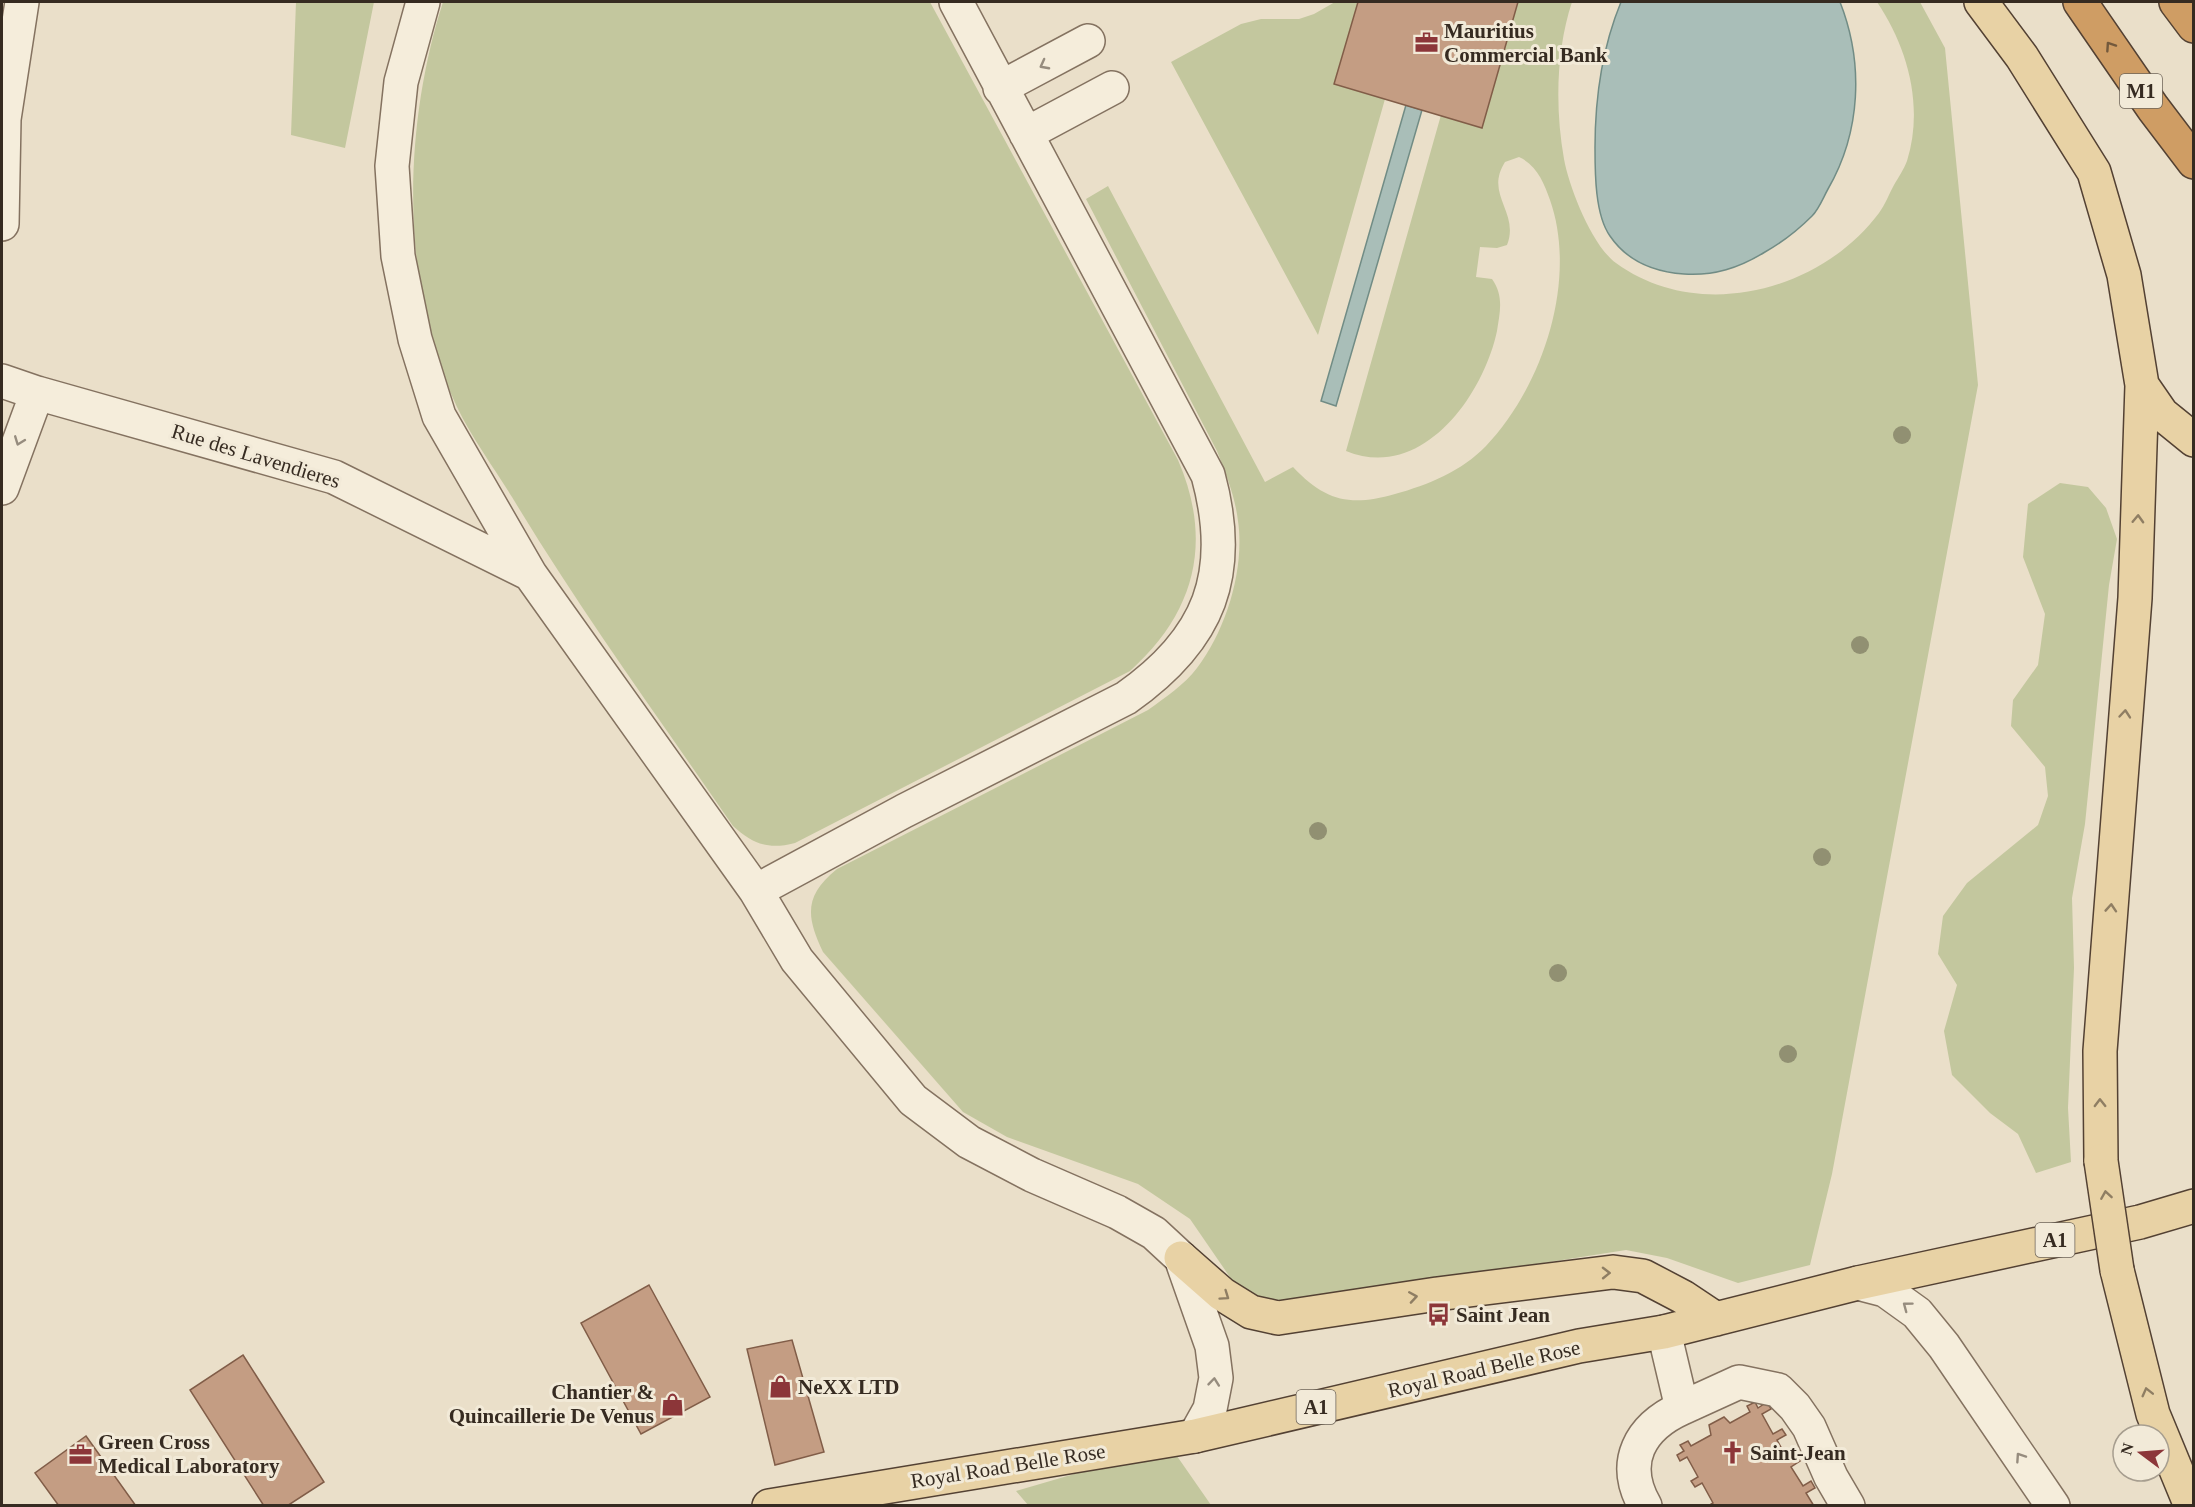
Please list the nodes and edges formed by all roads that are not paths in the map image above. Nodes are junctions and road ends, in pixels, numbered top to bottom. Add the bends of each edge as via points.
1 (22, 2) edge
2 (423, 2) edge
3 (956, 2) edge
4 (1981, 2) edge
5 (2080, 2) edge
6 (2176, 2) edge
7 (2193, 26) edge
8 (1088, 41) dead end
9 (1000, 88) junction
10 (1112, 88) dead end
11 (1026, 134) junction
12 (2193, 162) edge
13 (2, 224) edge
14 (2, 381) edge
15 (2142, 385) junction
16 (37, 393) junction
17 (2193, 440) edge
18 (2, 488) edge
19 (531, 574) junction
20 (756, 891) junction
21 (2193, 1206) edge
22 (1181, 1258) junction
23 (1858, 1283) junction
24 (1716, 1319) junction
25 (1664, 1332) junction
26 (1682, 1408) junction
27 (1195, 1436) junction
28 (769, 1506) edge
29 (1645, 1506) edge
30 (1848, 1506) edge
31 (2053, 1506) edge
32 (2191, 1506) edge

1 - 13 street via 4,119
2 - 19 street via 400,82 392,166 398,255 415,339 439,416
3 - 9 street
4 - 15 main road via 2022,57 2094,172 2124,275
12 -> 5 highway, M1
6 - 7 highway
8 -> 9 street
9 - 11 street
10 - 11 street
11 - 20 street via 1209,475 1218,512 1219,562 1207,608 1186,645 1158,675 1126,698
14 - 16 street, Rue des Lavendieres
15 - 17 main road via 2162,414
32 -> 15 main road, bridge via 2153,1414 2117,1270 2101,1161 2100,1051 2135,598
16 -> 18 street
16 - 19 street, Rue des Lavendieres via 334,477
19 - 20 street
20 - 22 street via 797,960 913,1100 969,1142 1154,1233
21 - 23 main road, Royal Road Belle Rose / A1 via 2140,1222
22 -> 24 main road via 1222,1294 1251,1312 1278,1318 1613,1272 1643,1276 1683,1296
27 -> 22 street via 1210,1409 1216,1378 1212,1346
23 - 24 main road, Royal Road Belle Rose / A1
31 -> 23 street via 1944,1346 1917,1313 1885,1290
24 - 25 main road, Royal Road Belle Rose / A1
25 - 26 street
25 - 27 main road, Royal Road Belle Rose / A1 via 1579,1346
26 - 29 street via 1647,1431 1634,1458 1636,1490
26 - 30 street via 1739,1382 1778,1390 1809,1427
27 - 28 main road, Royal Road Belle Rose / A1

